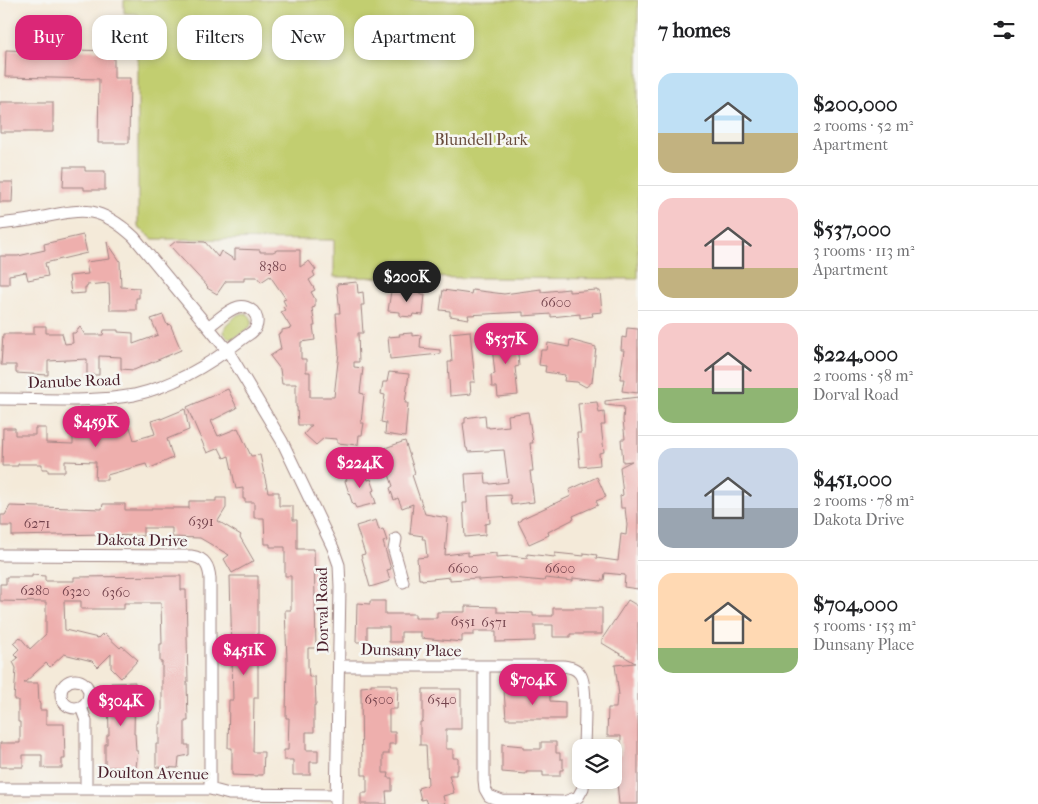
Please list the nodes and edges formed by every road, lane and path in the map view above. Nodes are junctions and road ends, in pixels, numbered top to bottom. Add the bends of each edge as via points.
1 (0, 224) edge
2 (209, 326) junction
3 (228, 351) junction
4 (0, 399) edge
5 (396, 540) dead end
6 (0, 555) edge
7 (403, 582) dead end
8 (339, 666) junction
9 (484, 667) junction
10 (81, 707) dead end
11 (584, 739) edge
12 (0, 789) edge
13 (86, 789) junction
14 (210, 789) junction
15 (583, 789) edge
16 (336, 799) edge

1 - 2 street, Dorval Road via 82,211 111,219 134,237
2 - 3 street, Dorval Road
2 - 3 street via 240,306 253,310 257,318 254,330
3 - 4 street, Danube Road via 179,380 134,394 94,399
3 - 8 street, Dorval Road via 282,441 339,565
5 - 7 street via 394,550
6 - 14 street, Dakota Drive via 191,556 206,563 210,579
8 - 9 street, Dunsany Place
8 - 16 street, Dorval Road
9 - 11 street, Dunsany Place via 563,666 583,670
9 - 15 street, Dunsany Place via 486,799 581,800
10 - 13 street via 86,722
12 - 13 street, Doulton Avenue
13 - 14 street, Doulton Avenue
14 - 16 street, Doulton Avenue via 229,794

